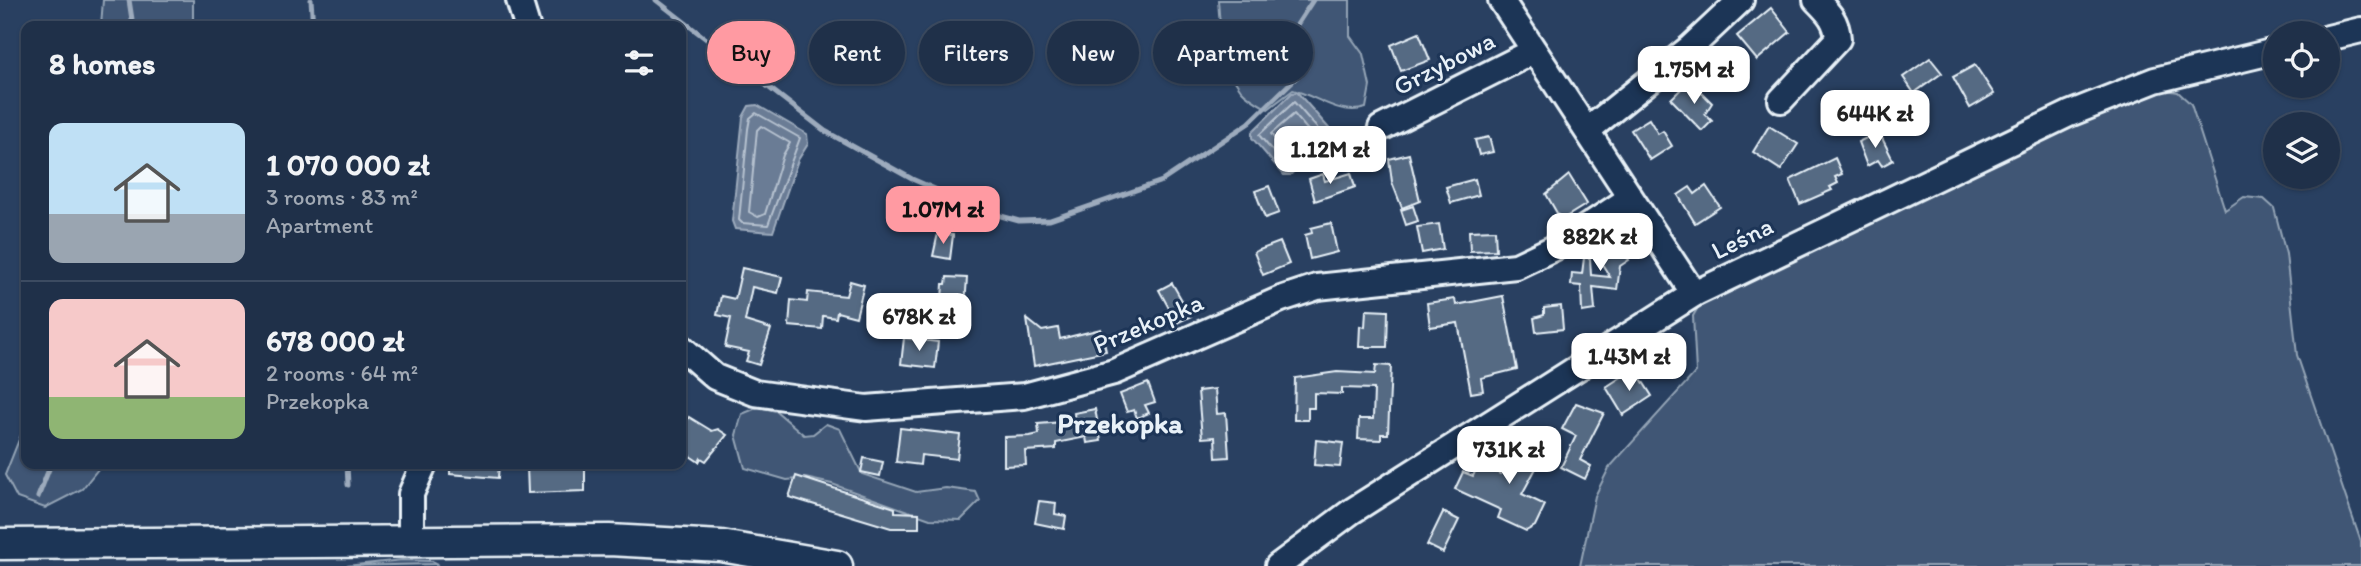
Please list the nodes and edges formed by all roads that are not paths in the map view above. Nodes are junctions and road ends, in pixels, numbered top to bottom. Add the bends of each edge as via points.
1 (519, 0) edge
2 (1501, 0) edge
3 (1741, 0) edge
4 (1816, 0) edge
5 (525, 21) edge
6 (2361, 30) edge
7 (2340, 35) edge
8 (1534, 51) junction
9 (2263, 54) edge
10 (1781, 100) dead end
11 (1381, 128) dead end
12 (1588, 130) junction
13 (1629, 199) junction
14 (1694, 294) junction
15 (686, 351) edge
16 (422, 469) edge
17 (411, 542) junction
18 (0, 544) edge
19 (720, 556) edge
20 (802, 562) edge
21 (837, 566) edge
22 (1278, 566) edge

1 - 5 street
2 - 8 street, Grzybowa
3 - 12 street
4 - 10 street via 1832,16 1838,39
6 - 7 street
8 - 11 street, Grzybowa
8 - 12 street, Grzybowa
9 - 14 street, Leśna via 2113,95
12 - 13 street, Grzybowa
13 - 14 street, Grzybowa
13 - 15 street, Przekopka via 1558,246 1516,266 1317,287 1114,372 1024,396 866,408 755,393 715,377
14 - 22 street, Leśna via 1352,511
16 - 17 street via 411,494
17 - 18 main road
17 - 19 main road via 608,540
19 - 20 main road
20 - 21 main road

